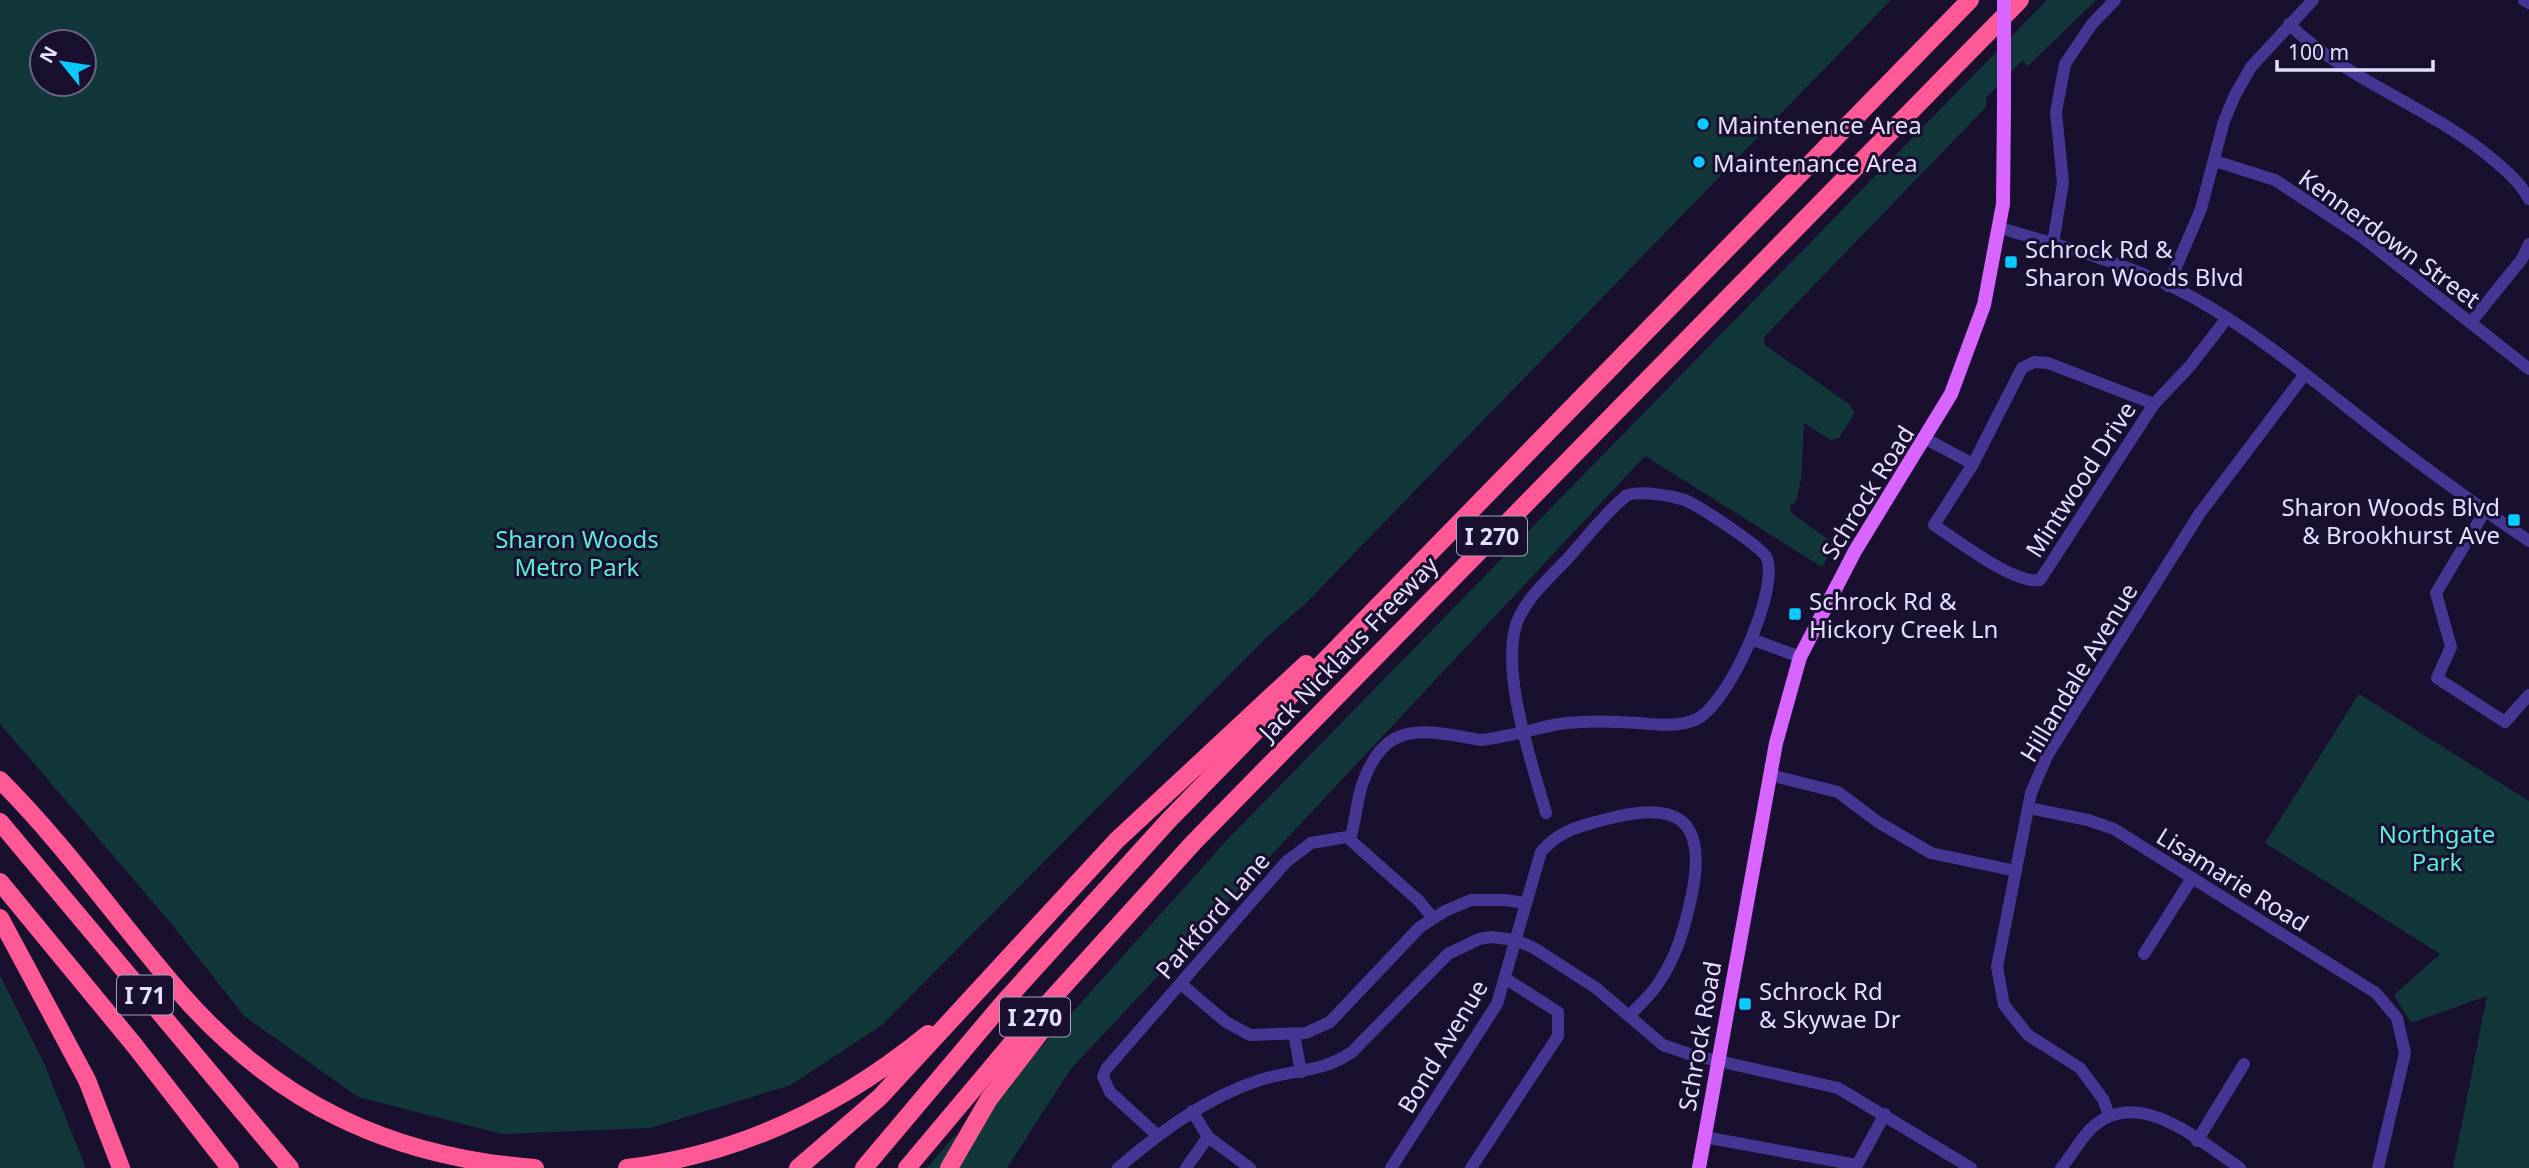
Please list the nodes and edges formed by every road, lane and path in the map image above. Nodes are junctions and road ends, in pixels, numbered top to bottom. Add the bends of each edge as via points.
1 (1970, 0) edge
2 (2004, 0) edge
3 (2020, 0) edge
4 (2115, 0) edge
5 (2313, 0) edge
6 (2524, 0) edge
7 (2529, 3) edge
8 (2289, 24) junction
9 (2216, 161) junction
10 (2529, 199) edge
11 (2000, 228) junction
12 (2053, 243) junction
13 (2529, 244) edge
14 (2168, 286) junction
15 (2227, 318) junction
16 (2471, 322) junction
17 (2529, 369) edge
18 (2305, 374) junction
19 (2154, 404) junction
20 (1926, 439) junction
21 (1973, 464) junction
22 (2485, 511) junction
23 (2529, 541) edge
24 (1394, 589) junction
25 (1751, 639) junction
26 (1800, 657) junction
27 (2529, 695) edge
28 (1524, 731) junction
29 (1770, 775) junction
30 (0, 780) edge
31 (2029, 808) junction
32 (1546, 813) dead end
33 (0, 822) edge
34 (1350, 839) junction
35 (1168, 871) junction
36 (2016, 871) junction
37 (2192, 878) junction
38 (0, 882) edge
39 (1526, 903) junction
40 (0, 918) edge
41 (1433, 918) junction
42 (1516, 940) junction
43 (2144, 954) dead end
44 (992, 975) junction
45 (1506, 979) junction
46 (1181, 984) junction
47 (1629, 1016) junction
48 (1294, 1034) junction
49 (1717, 1061) junction
50 (2244, 1064) dead end
51 (1301, 1072) junction
52 (1192, 1111) junction
53 (1885, 1114) junction
54 (2109, 1115) junction
55 (1157, 1135) junction
56 (1208, 1137) junction
57 (1704, 1137) junction
58 (2197, 1141) junction
59 (1950, 1162) edge
60 (121, 1168) edge
61 (230, 1168) edge
62 (289, 1168) edge
63 (535, 1168) edge
64 (627, 1168) edge
65 (798, 1168) edge
66 (864, 1168) edge
67 (907, 1168) edge
68 (949, 1168) edge
69 (1118, 1168) edge
70 (1186, 1168) edge
71 (1250, 1168) edge
72 (1391, 1168) edge
73 (1471, 1168) edge
74 (1699, 1168) edge
75 (1970, 1168) edge
76 (2061, 1168) edge
77 (2241, 1168) edge
78 (2378, 1168) edge

1 - 24 highway, Jack Nicklaus Freeway / I 270
2 - 11 main road, Schrock Road, bridge
3 - 35 highway, Jack Nicklaus Freeway / I 270
4 - 12 street via 2092,23 2065,64 2056,113 2063,183
5 - 8 street
6 - 7 street
8 - 9 street via 2250,67 2235,94
8 - 10 street via 2316,49 2463,137 2519,180
9 - 14 street
9 - 16 street, Kennerdown Street via 2275,180 2362,237
11 - 12 street
11 - 20 main road, Schrock Road via 1987,297 1951,394
12 - 14 street
13 - 16 street
14 - 15 street
15 - 18 street
15 - 19 street
16 - 17 street, Kennerdown Street
18 - 22 street
18 - 31 street, Hillandale Avenue via 2193,524 2048,754
19 - 21 street via 2048,363 2034,362 2022,368
19 - 21 street, Mintwood Drive via 2040,580 2015,576 1934,525
20 - 21 street
20 - 26 main road, Schrock Road via 1856,550
22 - 23 street
22 - 27 street via 2436,593 2451,647 2437,674 2439,681 2504,722
24 - 44 highway via 1178,781
24 - 66 highway, Jack Nicklaus Freeway / I 270 via 1097,898
25 - 26 street
25 - 28 street via 1739,670 1714,705 1697,719 1676,724 1562,723
25 - 28 street via 1768,581 1765,554 1685,500 1627,495 1534,593 1517,624 1511,658
26 - 29 main road, Schrock Road
28 - 32 street
28 - 34 street via 1481,740 1418,730 1380,748 1362,785
29 - 36 street via 1838,792 1931,853
29 - 49 main road, Schrock Road
30 - 63 highway via 56,839 183,996 222,1035 285,1085 346,1124 399,1144
31 - 36 street, Hillandale Avenue
31 - 37 street, Lisamarie Road via 2114,829
33 - 62 highway, I 71
34 - 41 street
34 - 46 street, Parkford Lane via 1342,836 1311,843 1286,862
35 - 67 highway, Jack Nicklaus Freeway / I 270 via 1012,1043
35 - 68 highway via 1021,1054 973,1123
36 - 54 street, Hillandale Avenue via 1997,967 2004,1005 2028,1035 2080,1068 2104,1099
37 - 43 street
37 - 78 street, Lisamarie Road via 2376,993 2397,1018 2405,1053
38 - 61 highway, I 71
39 - 41 street via 1471,901
39 - 42 street
39 - 47 street via 1541,852 1569,830 1651,810 1672,815 1689,829 1697,850 1696,872 1683,938 1657,985
40 - 60 highway via 87,1080
41 - 48 street via 1330,1022
42 - 45 street, Bond Avenue
42 - 47 street via 1596,988
42 - 51 street via 1492,937 1457,948 1352,1052 1334,1064
44 - 64 highway via 890,1066 807,1116 698,1156
44 - 65 highway via 880,1097
45 - 72 street, Bond Avenue via 1484,1027
45 - 73 street via 1558,1012 1558,1036
46 - 48 street via 1226,1022 1250,1035
46 - 55 street, Parkford Lane via 1103,1077 1110,1092
47 - 49 street via 1663,1045
48 - 51 street
49 - 53 street via 1838,1088
49 - 57 main road, Schrock Road
50 - 58 street
51 - 52 street via 1262,1079
52 - 55 street
52 - 56 street
53 - 57 street via 1857,1165
53 - 59 street
54 - 58 street via 2144,1112
54 - 76 street via 2090,1130
55 - 69 street
56 - 70 street
56 - 71 street
57 - 74 main road, Schrock Road
58 - 77 street
59 - 75 street

